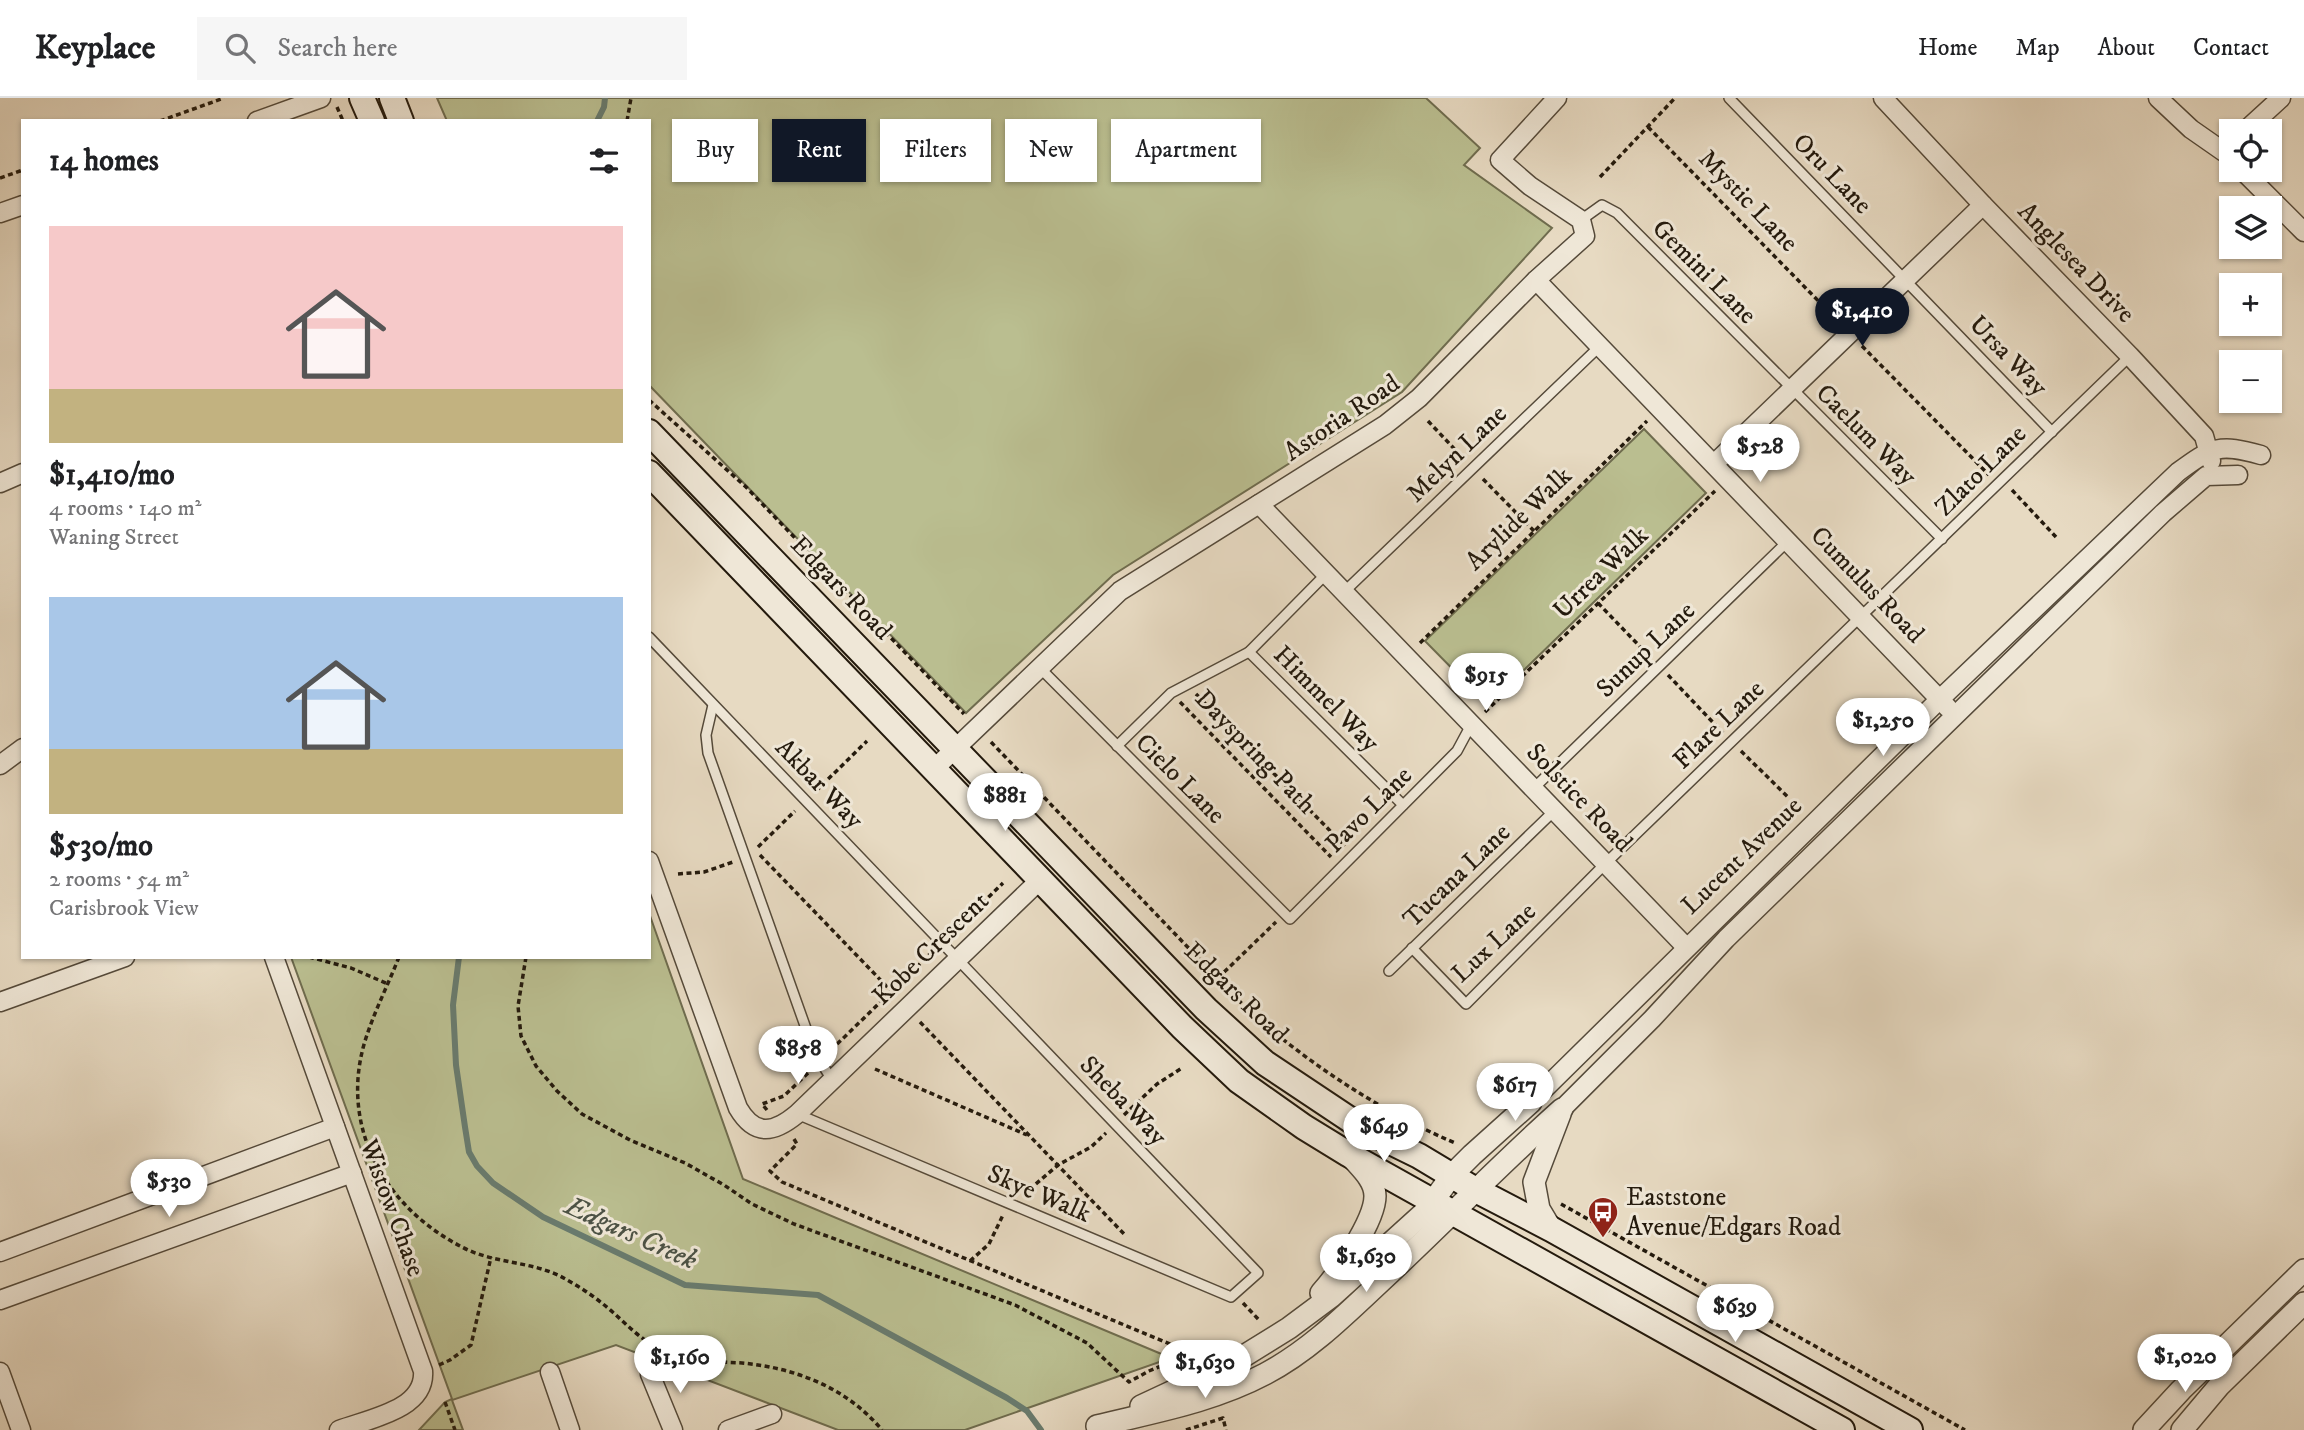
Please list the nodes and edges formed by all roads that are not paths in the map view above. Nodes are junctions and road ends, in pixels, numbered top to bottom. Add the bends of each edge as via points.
1 (321, 98) edge
2 (362, 98) edge
3 (393, 98) edge
4 (1729, 98) edge
5 (1883, 98) edge
6 (2158, 98) edge
7 (2281, 98) edge
8 (1554, 99) edge
9 (263, 119) edge
10 (371, 119) edge
11 (400, 119) edge
12 (2258, 119) edge
13 (2219, 146) edge
14 (2254, 182) edge
15 (1983, 205) junction
16 (21, 206) edge
17 (0, 214) edge
18 (1581, 220) junction
19 (2304, 231) edge
20 (1905, 279) junction
21 (1536, 280) junction
22 (1600, 346) junction
23 (2130, 356) junction
24 (1791, 390) junction
25 (2052, 432) junction
26 (651, 434) edge
27 (2208, 450) junction
28 (2261, 455) dead end
29 (1714, 464) junction
30 (21, 474) edge
31 (2215, 474) junction
32 (651, 475) edge
33 (2238, 475) dead end
34 (0, 483) edge
35 (1259, 504) junction
36 (1942, 539) junction
37 (1788, 541) junction
38 (1326, 574) junction
39 (1343, 592) junction
40 (1862, 617) junction
41 (651, 639) edge
42 (1250, 652) junction
43 (1040, 668) junction
44 (1940, 699) junction
45 (713, 705) junction
46 (1956, 715) junction
47 (1471, 725) junction
48 (1117, 746) junction
49 (21, 749) edge
50 (955, 749) junction
51 (0, 765) edge
52 (934, 769) junction
53 (1533, 789) junction
54 (1403, 806) junction
55 (1554, 811) junction
56 (1605, 864) junction
57 (651, 867) edge
58 (1040, 880) junction
59 (1287, 916) joint
60 (1686, 947) junction
61 (1412, 948) junction
62 (119, 959) edge
63 (275, 959) edge
64 (958, 959) junction
65 (1389, 971) dead end
66 (0, 1002) edge
67 (832, 1080) junction
68 (1531, 1102) joint
69 (1562, 1109) junction
70 (797, 1114) junction
71 (335, 1127) junction
72 (1348, 1154) junction
73 (352, 1173) junction
74 (1452, 1175) junction
75 (1474, 1189) junction
76 (1443, 1208) junction
77 (1551, 1229) junction
78 (0, 1252) edge
79 (2304, 1270) edge
80 (1234, 1294) joint
81 (0, 1300) edge
82 (2304, 1304) edge
83 (1289, 1328) junction
84 (0, 1372) edge
85 (550, 1372) dead end
86 (650, 1374) dead end
87 (772, 1414) dead end
88 (1091, 1428) edge
89 (21, 1430) edge
90 (339, 1430) edge
91 (570, 1430) edge
92 (673, 1430) edge
93 (728, 1430) edge
94 (1842, 1430) edge
95 (1910, 1430) edge
96 (2144, 1430) edge
97 (2182, 1430) edge

1 - 9 street
2 - 10 main road
3 - 11 main road
4 - 20 lane, Oru Lane
5 - 15 street, Anglesea Drive
6 - 13 street via 2191,129
7 - 12 street
8 - 18 street via 1500,160
14 - 19 street
15 - 20 street
15 - 23 street, Anglesea Drive
16 - 17 street
18 - 21 street, Astoria Road via 1584,236
18 - 24 lane, Gemini Lane via 1602,205 1616,213
20 - 24 street
20 - 25 lane, Ursa Way
21 - 22 street, Cumulus Road
21 - 35 street, Astoria Road via 1410,405
22 - 29 street, Cumulus Road
22 - 39 lane, Melyn Lane
23 - 25 lane, Zlato Lane
23 - 27 street, Anglesea Drive via 2204,436
24 - 29 street
24 - 36 lane, Caelum Way
25 - 36 lane, Zlato Lane
26 - 50 main road, Edgars Road
27 - 28 street via 2237,448
27 - 31 street, Anglesea Drive
27 - 44 street, Lucent Avenue via 2178,472
29 - 37 street, Cumulus Road
30 - 34 street
31 - 33 street
31 - 46 street, Lucent Avenue via 2206,476 2162,513
32 - 52 main road
35 - 38 street, Solstice Road
35 - 43 street, Astoria Road via 1121,592
36 - 40 lane, Zlato Lane
37 - 40 street, Cumulus Road
37 - 53 lane, Sunup Lane
38 - 39 street, Solstice Road
38 - 42 lane
39 - 47 street, Solstice Road
40 - 44 street, Cumulus Road
40 - 56 lane, Flare Lane
41 - 45 lane, Akbar Way
42 - 48 lane via 1171,694
42 - 54 lane, Himmel Way
43 - 48 lane, Cielo Lane
43 - 50 street, Astoria Road
44 - 46 street, Cumulus Road
44 - 60 street, Lucent Avenue
45 - 64 lane, Akbar Way
45 - 67 lane via 706,735 708,753 814,1051
46 - 69 street, Lucent Avenue via 1726,939
47 - 53 street, Solstice Road
47 - 54 lane, Pavo Lane via 1457,751
48 - 59 lane, Cielo Lane
49 - 51 street
50 - 52 street, Astoria Road
50 - 74 main road, Edgars Road via 1265,1063 1331,1109
52 - 58 main road
53 - 55 street, Solstice Road
54 - 59 lane, Pavo Lane
55 - 56 street, Solstice Road
55 - 61 lane, Tucana Lane
56 - 60 street, Solstice Road
56 - 61 lane, Lux Lane via 1466,1004
57 - 70 street, Kobe Crescent via 744,1119 771,1129
58 - 64 street, Kobe Crescent
58 - 72 main road via 1217,1062 1269,1103
60 - 68 street, Lucent Avenue
61 - 65 lane, Tucana Lane
62 - 66 street
63 - 71 street, Wistow Chase
64 - 67 street, Kobe Crescent
64 - 80 lane, Sheba Way via 1258,1273
67 - 70 street, Kobe Crescent
68 - 74 street
69 - 75 street
69 - 77 street via 1534,1182 1539,1209
70 - 80 lane, Skye Walk via 1231,1297
71 - 73 street, Wistow Chase
71 - 78 street
72 - 76 main road
72 - 83 street via 1371,1181 1374,1207 1330,1283
73 - 81 street
73 - 90 street, Wistow Chase via 423,1371 423,1384 409,1402
74 - 75 main road, Edgars Road
74 - 76 street
75 - 76 street
75 - 77 main road, Edgars Road
76 - 83 street
76 - 88 street via 1336,1323 1288,1361 1216,1396
76 - 94 main road
77 - 95 main road, Edgars Road
79 - 96 street
82 - 97 street
83 - 88 street via 1231,1364
84 - 89 street
85 - 91 street
86 - 92 street
87 - 93 street

